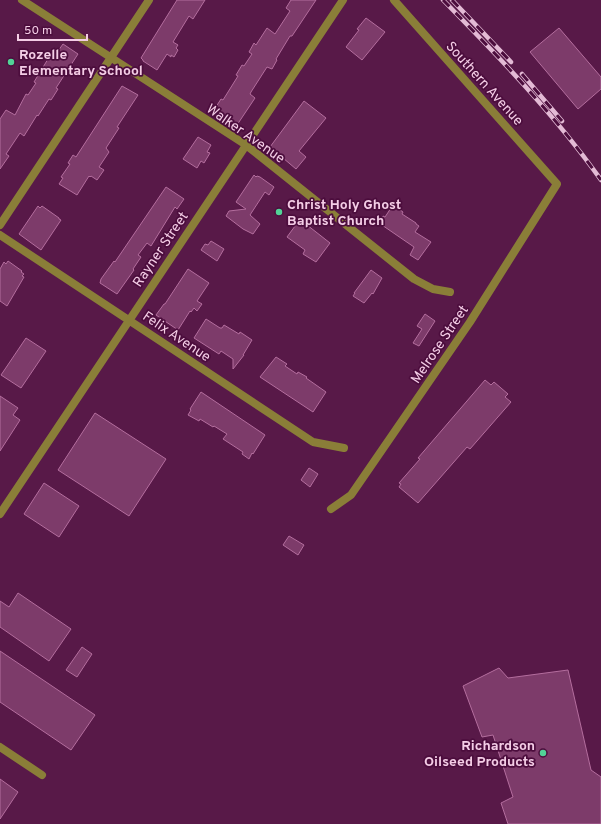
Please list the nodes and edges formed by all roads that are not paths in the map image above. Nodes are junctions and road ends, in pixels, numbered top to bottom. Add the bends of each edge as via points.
1 (22, 0) edge
2 (149, 0) edge
3 (343, 0) edge
4 (394, 0) edge
5 (110, 58) junction
6 (246, 145) junction
7 (557, 184) joint
8 (0, 225) edge
9 (0, 235) edge
10 (450, 292) dead end
11 (129, 320) junction
12 (344, 448) dead end
13 (331, 509) dead end
14 (0, 514) edge
15 (0, 747) edge
16 (42, 775) dead end

1 - 5 street, Walker Avenue
2 - 5 street
3 - 6 street, Rayner Street
4 - 7 street, Southern Avenue
5 - 6 street, Walker Avenue
5 - 8 street
6 - 10 street, Walker Avenue via 414,279 433,289
6 - 11 street, Rayner Street
7 - 13 street, Melrose Street via 470,322 351,495
9 - 11 street, Felix Avenue
11 - 12 street, Felix Avenue via 313,442
11 - 14 street, Rayner Street
15 - 16 street

